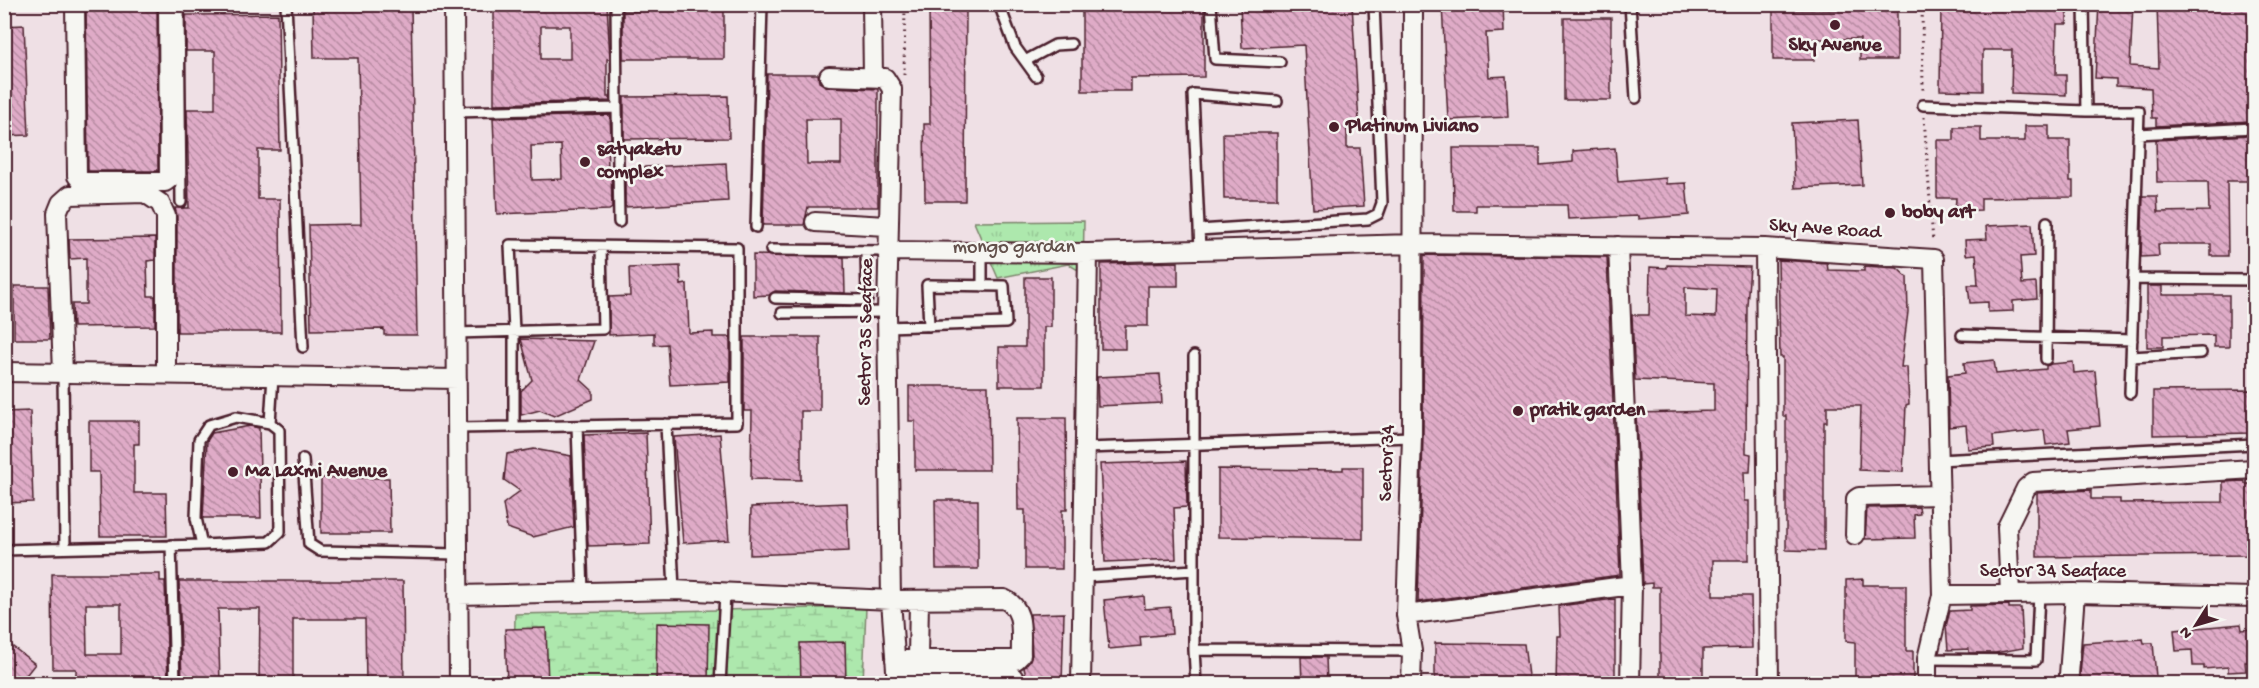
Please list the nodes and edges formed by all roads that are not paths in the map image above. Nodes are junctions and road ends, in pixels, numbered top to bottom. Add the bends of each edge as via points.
1 (75, 4) edge
2 (168, 4) edge
3 (179, 4) edge
4 (286, 4) edge
5 (454, 4) edge
6 (615, 4) edge
7 (762, 4) edge
8 (872, 4) edge
9 (999, 4) edge
10 (1211, 4) edge
11 (1374, 4) edge
12 (1413, 4) edge
13 (1630, 4) edge
14 (2084, 4) edge
15 (1071, 44) dead end
16 (1025, 61) junction
17 (1280, 62) dead end
18 (829, 76) dead end
19 (1036, 76) dead end
20 (873, 77) junction
21 (1636, 98) dead end
22 (1277, 101) dead end
23 (1923, 105) road end
24 (617, 108) junction
25 (2086, 111) junction
26 (454, 112) junction
27 (2254, 128) edge
28 (2138, 134) junction
29 (181, 202) dead end
30 (619, 222) dead end
31 (815, 222) dead end
32 (2047, 222) dead end
33 (887, 226) junction
34 (756, 227) dead end
35 (1199, 230) junction
36 (1413, 244) junction
37 (1618, 246) junction
38 (601, 247) junction
39 (1766, 248) junction
40 (771, 250) dead end
41 (866, 250) junction
42 (1200, 250) junction
43 (886, 251) junction
44 (982, 251) junction
45 (1088, 253) junction
46 (2133, 279) junction
47 (2254, 280) edge
48 (982, 286) junction
49 (775, 298) dead end
50 (867, 300) junction
51 (782, 313) dead end
52 (887, 313) junction
53 (929, 326) junction
54 (514, 331) junction
55 (456, 333) junction
56 (1962, 335) dead end
57 (2045, 338) junction
58 (2132, 340) junction
59 (303, 347) dead end
60 (2201, 353) dead end
61 (1194, 356) dead end
62 (2131, 357) junction
63 (2046, 359) dead end
64 (4, 372) edge
65 (63, 373) junction
66 (166, 374) junction
67 (273, 376) junction
68 (457, 379) junction
69 (2130, 393) dead end
70 (270, 423) junction
71 (666, 424) junction
72 (577, 426) junction
73 (514, 427) junction
74 (457, 428) junction
75 (1412, 437) junction
76 (2254, 444) edge
77 (1194, 445) junction
78 (1085, 448) junction
79 (303, 459) dead end
80 (1938, 460) junction
81 (2254, 469) edge
82 (1939, 495) junction
83 (1855, 535) dead end
84 (171, 545) junction
85 (202, 545) junction
86 (65, 547) junction
87 (4, 550) edge
88 (458, 554) junction
89 (1194, 570) junction
90 (1083, 577) junction
91 (1632, 585) junction
92 (674, 590) junction
93 (583, 592) junction
94 (2039, 593) junction
95 (2075, 593) junction
96 (725, 594) junction
97 (2010, 594) junction
98 (458, 595) junction
99 (1942, 596) junction
100 (2254, 597) edge
101 (891, 600) junction
102 (919, 600) junction
103 (1406, 615) junction
104 (1194, 650) junction
105 (1412, 651) junction
106 (918, 659) junction
107 (1927, 659) junction
108 (896, 673) edge
109 (175, 684) edge
110 (459, 684) edge
111 (720, 684) edge
112 (1017, 684) edge
113 (1081, 684) edge
114 (1196, 684) edge
115 (1412, 684) edge
116 (1630, 684) edge
117 (1769, 684) edge
118 (1928, 684) edge
119 (2072, 684) edge

1 - 2 street via 77,176 82,182 169,179
3 - 29 lane
4 - 59 lane
5 - 26 street
6 - 24 lane
7 - 34 lane
8 - 20 street
9 - 16 lane via 1015,47
10 - 17 lane via 1215,59
11 - 35 lane via 1382,203 1378,214 1368,219
12 - 36 street, Sector 34
13 - 21 lane
14 - 25 lane
15 - 16 lane via 1055,45
16 - 19 lane
18 - 20 street
20 - 33 street via 885,78 892,89
22 - 35 lane via 1193,94
23 - 25 lane
24 - 26 lane
24 - 30 lane
25 - 28 lane via 2139,111
26 - 55 street
27 - 28 lane
28 - 46 lane
31 - 33 street
32 - 57 lane
33 - 43 street
35 - 42 lane
36 - 37 street, Sky Ave Road
36 - 42 street, Sector 35 Seaface
36 - 75 street, Sector 34
37 - 39 street, Sky Ave Road
37 - 91 street
38 - 54 lane via 603,329
38 - 54 lane via 510,245
38 - 71 lane via 737,248 737,423
39 - 80 street, Sky Ave Road via 1934,259
39 - 117 street
40 - 41 lane
41 - 43 lane
41 - 50 lane
42 - 45 street, Sector 35 Seaface
43 - 44 street, Sector 35 Seaface
43 - 52 street, Sector 35 Seaface
44 - 45 street, Sector 35 Seaface
44 - 48 lane
45 - 78 street
46 - 47 lane
46 - 58 lane
48 - 53 lane via 927,285
48 - 53 lane via 1004,286 1006,323
49 - 50 lane
50 - 52 lane
51 - 52 lane
52 - 53 lane
52 - 101 street, Sector 35 Seaface
54 - 55 lane
54 - 73 lane
55 - 68 street
56 - 57 lane
57 - 58 lane
57 - 63 lane
58 - 62 lane
60 - 62 lane
61 - 77 lane
62 - 69 lane
64 - 65 street
65 - 66 street
65 - 66 street via 57,213 61,203 70,195 145,193 160,203 166,216
65 - 86 lane
66 - 67 street
67 - 68 street
67 - 70 lane
68 - 74 street
70 - 85 lane via 236,417 209,425 199,440 196,518
70 - 85 lane via 279,430 280,532 269,542
71 - 72 lane
71 - 92 lane
72 - 73 lane
72 - 93 lane
73 - 74 lane
74 - 88 street
75 - 77 lane
75 - 103 street, Sector 34
76 - 80 lane
77 - 78 lane
77 - 89 lane
78 - 90 street
79 - 88 lane via 309,544 320,551
80 - 82 street, Sky Ave Road
81 - 97 street via 2033,482 2026,488 2007,527
82 - 83 street via 1859,497
82 - 99 street, Sky Ave Road
84 - 85 lane
84 - 86 lane
84 - 109 lane
86 - 87 lane
88 - 98 street
89 - 90 lane
89 - 104 lane
90 - 113 street
91 - 103 street
91 - 116 street
92 - 93 street
92 - 96 street
93 - 98 street
94 - 95 street, Sector 34 Seaface
94 - 97 street, Sector 34 Seaface
94 - 107 lane via 2036,660
95 - 100 street, Sector 34 Seaface
95 - 119 street via 2069,675
96 - 101 street
96 - 111 lane
97 - 99 street, Sector 34 Seaface
98 - 110 street
99 - 107 street
101 - 102 street
101 - 108 street, Sector 35 Seaface
102 - 106 street
102 - 106 street via 1004,599 1014,603 1019,611 1021,655 1016,660
103 - 105 street, Sector 34
104 - 105 lane
104 - 114 lane
105 - 115 street, Sector 34
106 - 108 street
107 - 118 street
108 - 112 street via 1001,672 1012,676

